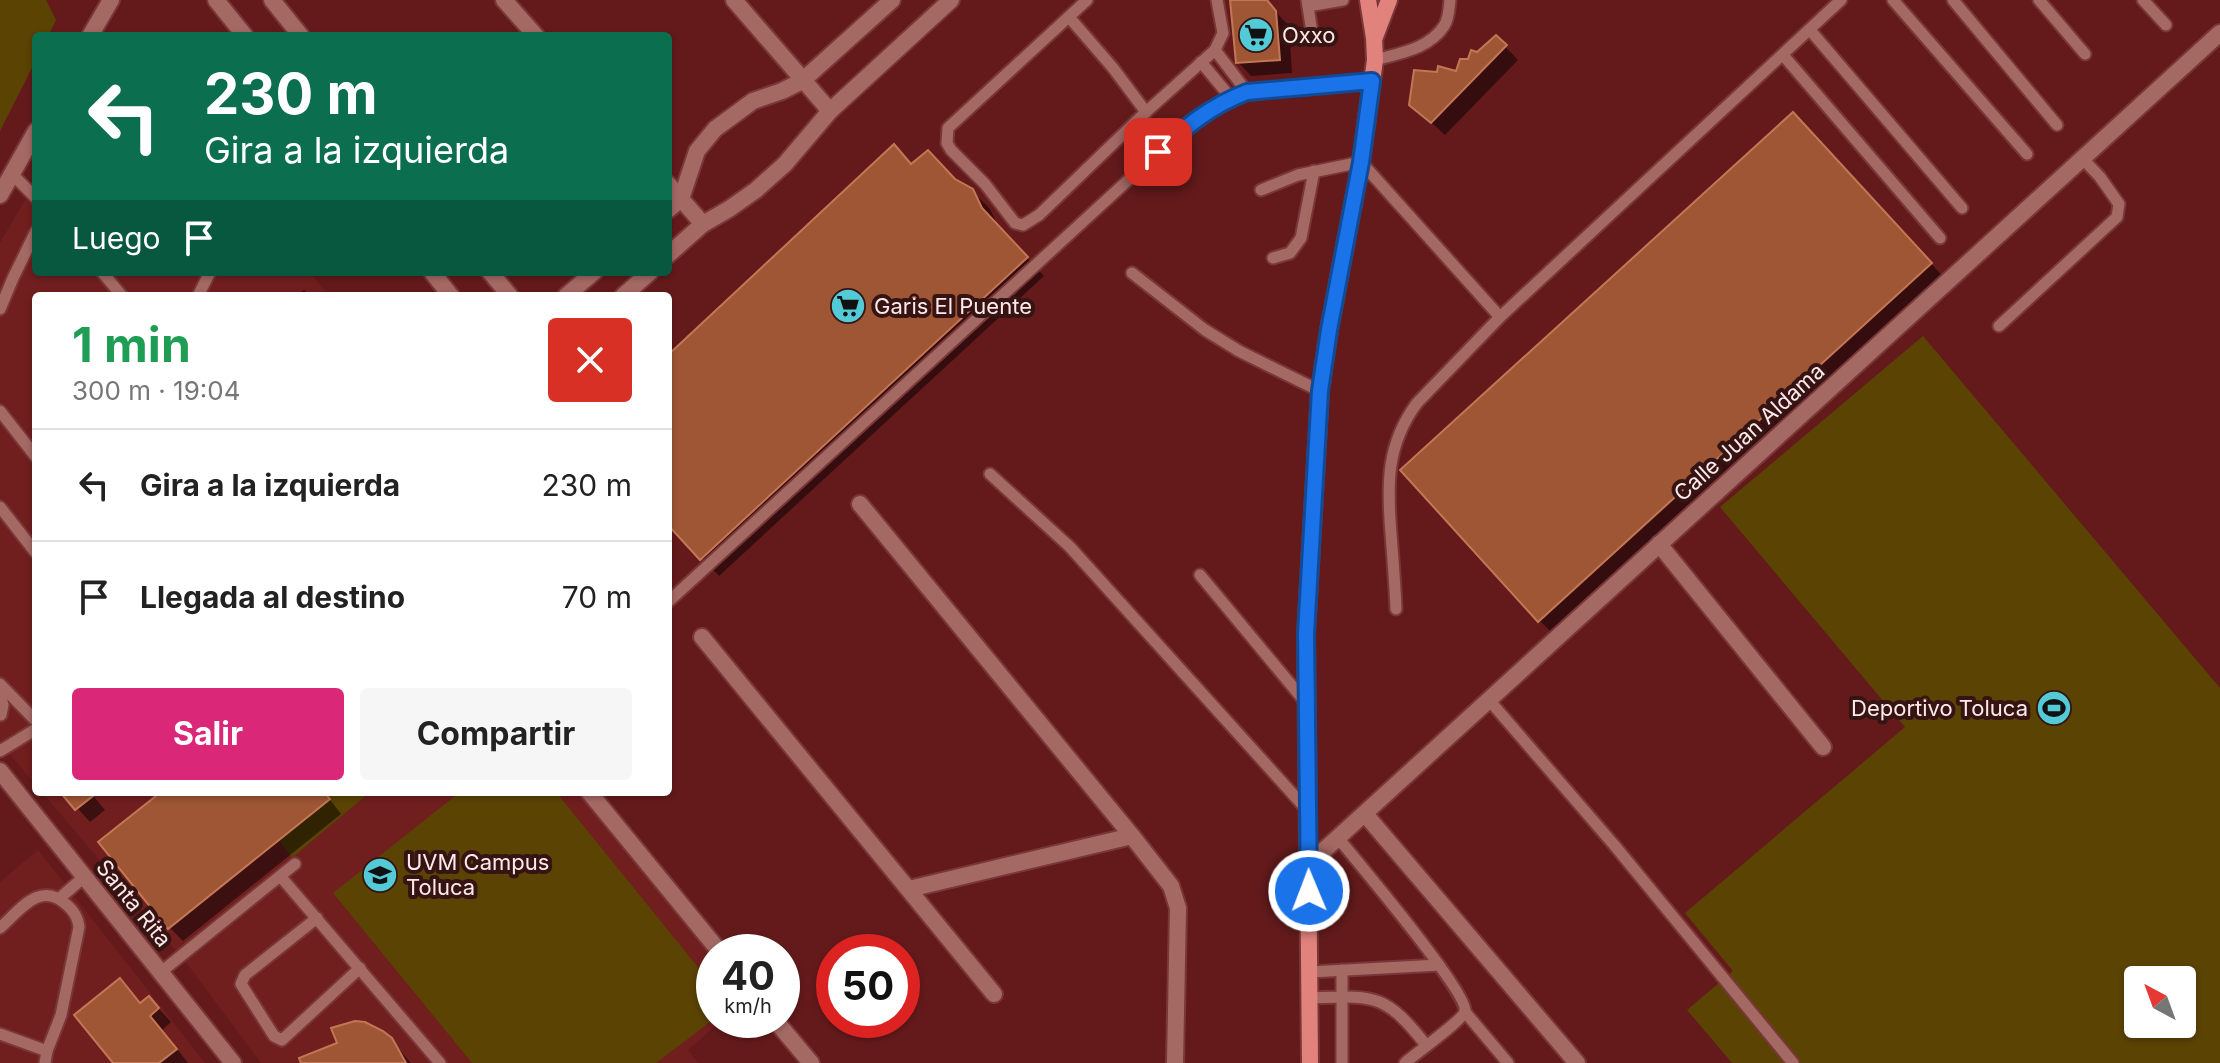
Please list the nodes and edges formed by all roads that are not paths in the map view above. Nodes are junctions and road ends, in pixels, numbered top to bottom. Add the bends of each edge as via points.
1 (111, 0) edge
2 (216, 0) edge
3 (272, 0) edge
4 (504, 0) edge
5 (734, 0) edge
6 (892, 0) edge
7 (951, 0) edge
8 (1087, 0) edge
9 (1217, 0) edge
10 (1343, 0) edge
11 (1368, 0) edge
12 (1389, 0) edge
13 (1450, 0) edge
14 (1841, 0) edge
15 (1893, 0) edge
16 (1953, 0) edge
17 (2039, 0) edge
18 (2143, 0) edge
19 (1308, 3) edge
20 (1069, 17) junction
21 (2166, 25) dead end
22 (1810, 30) junction
23 (92, 32) edge
24 (242, 32) edge
25 (298, 32) edge
26 (532, 32) edge
27 (2220, 33) edge
28 (1374, 38) junction
29 (1313, 39) dead end
30 (1215, 50) junction
31 (2085, 54) dead end
32 (1783, 55) junction
33 (1375, 60) junction
34 (1201, 62) junction
35 (802, 81) junction
36 (1372, 81) junction
37 (1247, 92) junction
38 (1231, 98) junction
39 (830, 111) junction
40 (1146, 112) junction
41 (2057, 125) dead end
42 (32, 138) edge
43 (2027, 154) dead end
44 (2082, 158) junction
45 (1361, 162) junction
46 (1314, 171) junction
47 (12, 174) junction
48 (1261, 190) dead end
49 (32, 194) edge
50 (0, 195) edge
51 (674, 204) edge
52 (1962, 208) dead end
53 (703, 224) junction
54 (1940, 238) dead end
55 (32, 239) edge
56 (672, 251) edge
57 (1273, 258) dead end
58 (1132, 273) dead end
59 (105, 276) edge
60 (435, 276) edge
61 (493, 276) edge
62 (589, 276) edge
63 (646, 276) edge
64 (119, 292) edge
65 (448, 292) edge
66 (507, 292) edge
67 (571, 292) edge
68 (628, 292) edge
69 (0, 309) edge
70 (1500, 317) junction
71 (1999, 326) dead end
72 (1320, 391) junction
73 (0, 411) edge
74 (32, 452) edge
75 (990, 474) dead end
76 (860, 504) dead end
77 (0, 507) edge
78 (1659, 544) junction
79 (32, 548) edge
80 (1200, 575) dead end
81 (672, 598) edge
82 (1396, 609) dead end
83 (702, 637) dead end
84 (0, 684) edge
85 (0, 693) edge
86 (1489, 700) junction
87 (1307, 705) junction
88 (1, 715) edge
89 (32, 717) edge
90 (32, 731) edge
91 (1823, 747) dead end
92 (0, 751) edge
93 (0, 771) edge
94 (592, 796) edge
95 (1308, 811) junction
96 (1365, 814) junction
97 (1132, 836) junction
98 (1338, 838) junction
99 (295, 864) dead end
100 (1309, 864) junction
101 (85, 876) junction
102 (281, 877) junction
103 (909, 889) junction
104 (60, 898) junction
105 (317, 918) junction
106 (0, 928) edge
107 (705, 934) edge
108 (1439, 965) junction
109 (360, 968) junction
110 (1342, 970) junction
111 (161, 972) junction
112 (1310, 972) junction
113 (994, 994) dead end
114 (1342, 997) junction
115 (1310, 998) junction
116 (1465, 1012) junction
117 (0, 1034) edge
118 (790, 1038) edge
119 (424, 1042) junction
120 (1426, 1045) junction
121 (46, 1057) edge
122 (233, 1063) edge
123 (427, 1063) edge
124 (440, 1063) edge
125 (811, 1063) edge
126 (1175, 1063) edge
127 (1310, 1063) edge
128 (1342, 1063) edge
129 (1405, 1063) edge
130 (1508, 1063) edge
131 (1577, 1063) edge
132 (1793, 1063) edge

1 - 23 street
2 - 24 street
3 - 25 street
4 - 26 street
5 - 35 street
6 - 35 street
7 - 39 street
8 - 20 lane
9 - 30 lane via 1223,33
10 - 19 lane
11 - 28 main road
12 - 28 main road
13 - 33 lane via 1446,23 1433,38 1418,48
14 - 22 lane
15 - 43 lane
16 - 41 lane
17 - 31 lane
18 - 21 lane
19 - 29 lane
20 - 40 lane
20 - 40 lane via 948,128 951,150 1015,223 1023,225
22 - 32 lane
22 - 52 lane
27 - 44 street, Calle Juan Aldama
28 - 33 main road
30 - 34 lane
30 - 37 lane
32 - 54 lane
32 - 70 lane
33 - 36 main road
34 - 38 lane
34 - 40 lane
35 - 39 street
35 - 51 street via 753,101 715,129 697,151
36 - 37 lane
36 - 45 main road
37 - 38 lane
38 - 81 lane via 1197,117
39 - 53 street via 756,190
42 - 47 street
44 - 71 lane via 2119,204 2117,217
44 - 78 street, Calle Juan Aldama
45 - 46 lane
45 - 70 lane
45 - 72 main road
46 - 48 lane
46 - 57 lane via 1301,238 1290,253
47 - 49 lane
47 - 50 street
51 - 53 street
53 - 56 street
55 - 69 lane
58 - 72 lane via 1205,330
59 - 64 lane
60 - 65 street
61 - 66 street
62 - 67 street
63 - 68 street
70 - 82 lane via 1417,403 1400,432 1388,487
72 - 87 main road
73 - 74 lane
75 - 95 lane via 1070,547
76 - 97 street
77 - 79 lane
78 - 86 street, Calle Juan Aldama
78 - 91 street
80 - 87 lane
83 - 103 street
84 - 89 lane
85 - 88 lane
86 - 96 street, Calle Juan Aldama
86 - 132 lane
87 - 95 main road
90 - 92 lane
93 - 101 street, Santa Rita
94 - 107 street
95 - 100 main road
96 - 98 street, Calle Juan Aldama
96 - 131 street
97 - 103 street
97 - 126 street via 1176,897
98 - 100 street, Calle Juan Aldama
98 - 108 lane
99 - 102 lane
100 - 112 main road
101 - 104 lane
101 - 111 street, Santa Rita
102 - 105 lane
102 - 111 lane
103 - 113 street
104 - 106 lane via 45,894 31,899
104 - 121 lane via 73,910 79,927 61,1015
105 - 109 lane
105 - 109 lane via 245,975 241,984 274,1036 282,1040
108 - 110 lane
108 - 116 lane
109 - 119 lane
110 - 112 lane
110 - 114 lane
111 - 122 street, Santa Rita
112 - 115 main road
114 - 115 lane
114 - 120 lane via 1371,997 1385,1004
114 - 128 lane
115 - 127 main road
116 - 120 lane
116 - 130 lane
117 - 121 lane
118 - 125 street
119 - 123 lane
119 - 124 lane
120 - 129 lane

